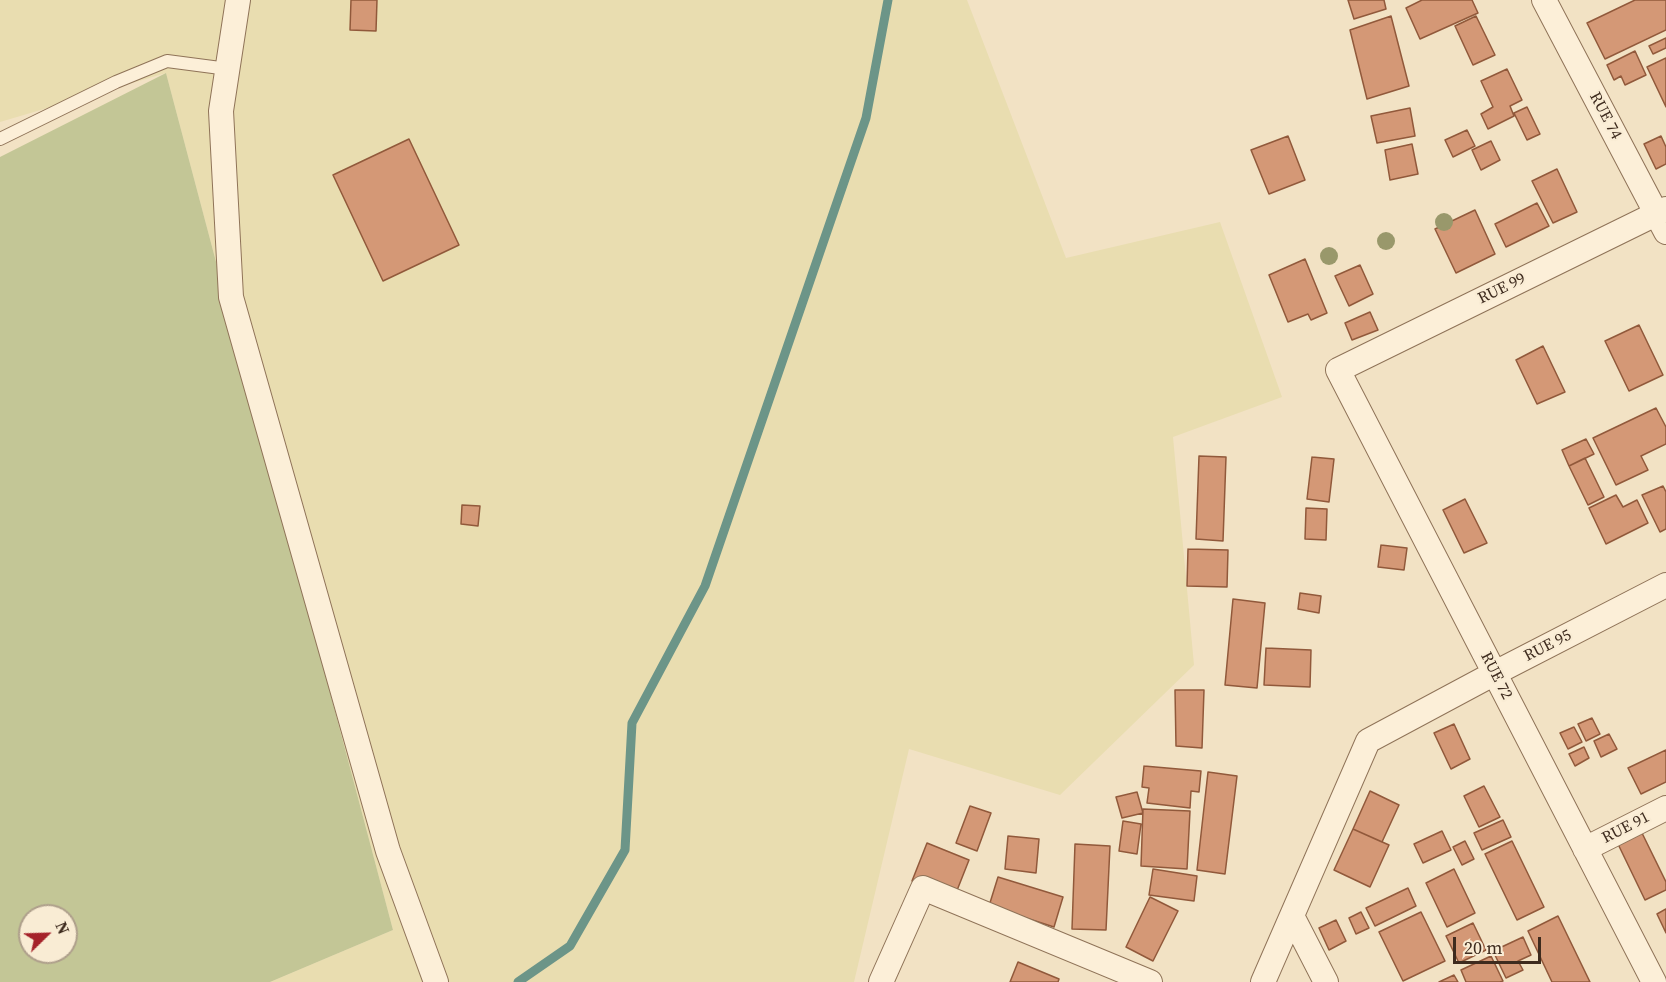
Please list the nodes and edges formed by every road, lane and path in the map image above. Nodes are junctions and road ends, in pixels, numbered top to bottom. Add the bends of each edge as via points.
1 (238, 0) edge
2 (1544, 0) edge
3 (228, 69) junction
4 (0, 139) edge
5 (1663, 218) edge
6 (1338, 370) joint
7 (1666, 585) edge
8 (1495, 673) junction
9 (1666, 808) edge
10 (1586, 849) junction
11 (1292, 916) junction
12 (436, 982) edge
13 (881, 982) edge
14 (1150, 982) edge
15 (1263, 982) edge
16 (1326, 982) edge
17 (1654, 982) edge

1 - 3 street
2 - 5 street, RUE 74
3 - 4 lane via 167,61
3 - 12 street via 221,111 231,297 388,851
5 - 6 street, RUE 99
6 - 8 street, RUE 72
7 - 8 street, RUE 95
8 - 10 street, RUE 72
8 - 11 street, RUE 95 via 1368,741
9 - 10 street, RUE 91
10 - 17 street, RUE 72
11 - 15 street
11 - 16 street
13 - 14 street via 923,888

